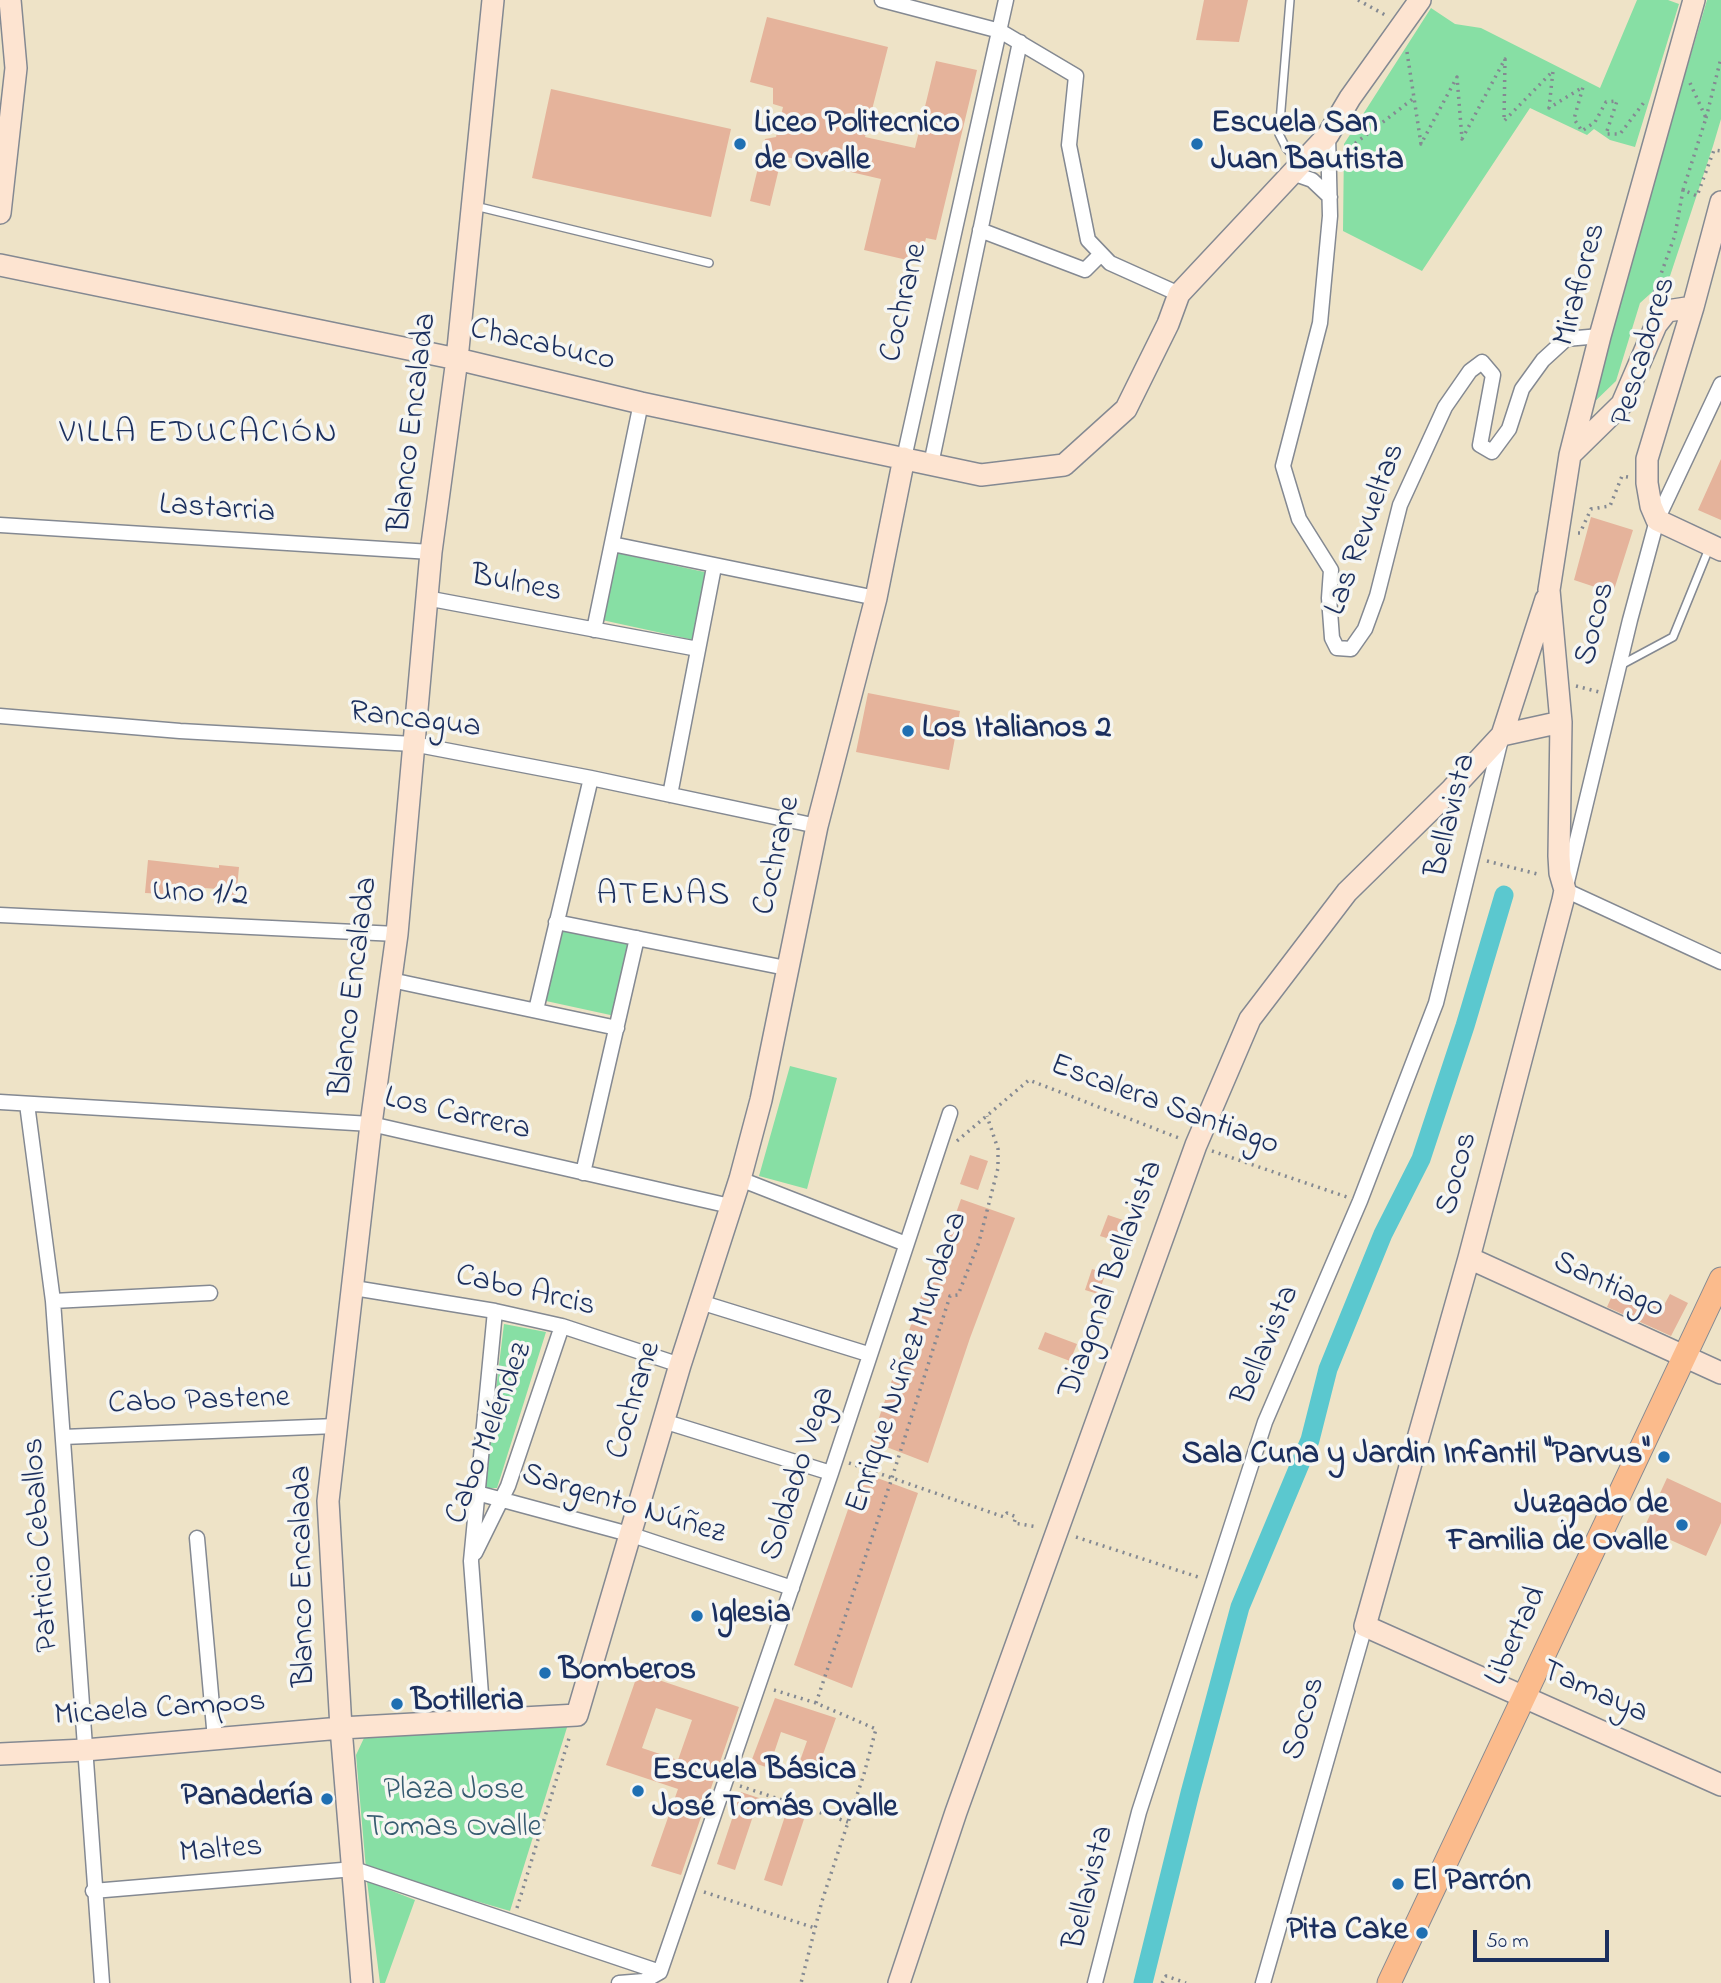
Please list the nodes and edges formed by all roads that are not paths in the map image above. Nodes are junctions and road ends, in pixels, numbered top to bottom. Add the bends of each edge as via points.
1 (10, 0) edge
2 (493, 0) edge
3 (882, 0) edge
4 (1006, 0) edge
5 (1290, 0) edge
6 (1420, 0) edge
7 (1694, 0) edge
8 (1000, 31) junction
9 (1020, 41) junction
10 (1328, 135) junction
11 (1297, 169) junction
12 (1330, 197) junction
13 (1721, 202) edge
14 (472, 206) junction
15 (0, 213) edge
16 (980, 230) junction
17 (1101, 254) junction
18 (709, 263) dead end
19 (0, 265) edge
20 (1179, 295) junction
21 (1693, 307) junction
22 (1600, 335) junction
23 (457, 359) junction
24 (1721, 384) edge
25 (641, 403) junction
26 (1570, 455) junction
27 (904, 458) junction
28 (931, 464) junction
29 (1657, 520) junction
30 (0, 525) edge
31 (612, 544) junction
32 (1716, 547) edge
33 (430, 552) junction
34 (714, 567) junction
35 (1549, 590) junction
36 (426, 598) junction
37 (876, 598) junction
38 (594, 630) junction
39 (698, 649) junction
40 (1619, 666) junction
41 (0, 716) edge
42 (1561, 722) junction
43 (1502, 735) junction
44 (412, 744) junction
45 (591, 778) junction
46 (670, 795) junction
47 (817, 826) junction
48 (1565, 890) junction
49 (0, 915) edge
50 (556, 922) junction
51 (397, 934) junction
52 (637, 938) junction
53 (1721, 962) edge
54 (786, 968) junction
55 (391, 980) junction
56 (536, 1010) junction
57 (617, 1028) junction
58 (0, 1102) edge
59 (27, 1104) junction
60 (950, 1113) dead end
61 (371, 1124) junction
62 (583, 1173) junction
63 (740, 1179) junction
64 (730, 1206) junction
65 (906, 1244) junction
66 (1469, 1258) junction
67 (1721, 1279) edge
68 (354, 1288) junction
69 (210, 1293) dead end
70 (53, 1301) junction
71 (700, 1302) junction
72 (495, 1311) junction
73 (562, 1326) junction
74 (869, 1354) junction
75 (1685, 1356) junction
76 (680, 1365) junction
77 (1721, 1373) edge
78 (663, 1421) junction
79 (336, 1426) junction
80 (63, 1437) junction
81 (831, 1473) junction
82 (477, 1493) junction
83 (502, 1498) junction
84 (629, 1534) junction
85 (197, 1538) dead end
86 (471, 1561) junction
87 (792, 1588) junction
88 (1366, 1626) junction
89 (1525, 1697) junction
90 (576, 1715) joint
91 (483, 1721) junction
92 (341, 1728) junction
93 (215, 1739) junction
94 (85, 1750) junction
95 (0, 1754) edge
96 (1721, 1785) edge
97 (354, 1869) junction
98 (93, 1891) junction
99 (660, 1972) junction
100 (102, 1983) edge
101 (362, 1983) edge
102 (619, 1983) edge
103 (899, 1983) edge
104 (1095, 1983) edge
105 (1263, 1983) edge
106 (1389, 1983) edge

1 - 15 street via 16,68
2 - 14 street, Blanco Encalada
3 - 8 street
4 - 8 street, Cochrane
5 - 11 lane via 1279,134
6 - 10 street
7 - 22 street, Miraflores
8 - 9 street
8 - 27 street, Cochrane
9 - 16 street, Cochrane
9 - 17 street via 1076,76 1069,145 1088,240
10 - 11 street
10 - 12 street, Las Revueltas
11 - 12 street
11 - 20 street
12 - 22 street, Las Revueltas via 1321,323 1283,466 1299,519 1331,570 1332,638 1338,648 1351,649 1365,629 1400,505 1445,407 1470,370 1482,362 1493,375 1480,445 1492,452 1509,429 1522,388 1543,360 1566,339
13 - 21 street, Pescadores
14 - 18 lane
14 - 23 street, Blanco Encalada
16 - 17 street via 1086,270
16 - 28 street, Cochrane
17 - 20 street via 1110,263
19 - 23 street, Chacabuco
20 - 28 street, Chacabuco via 1126,409 1063,465 981,475
21 - 26 street via 1667,311 1656,325 1622,404
21 - 29 street, Pescadores via 1647,459 1651,506
22 - 26 street, Miraflores
23 - 25 street, Chacabuco
23 - 33 street, Blanco Encalada
24 - 29 street, Socos
25 - 27 street, Chacabuco
25 - 31 street, Bulnes
26 - 35 street, Miraflores
27 - 28 street, Chacabuco
27 - 37 street, Cochrane
29 - 32 street
29 - 40 street, Socos
30 - 33 street, Lastarria
31 - 34 street
31 - 38 street, Bulnes
32 - 40 lane via 1673,637
33 - 36 street, Blanco Encalada
34 - 37 street
34 - 39 street
35 - 42 street, Miraflores
35 - 43 street, Miraflores
36 - 38 street, Bulnes
36 - 44 street, Blanco Encalada
37 - 47 street, Cochrane
38 - 39 street, Bulnes
39 - 46 street
40 - 48 street, Socos
41 - 44 street, Rancagua
42 - 43 street
42 - 48 street, Miraflores via 1559,856
43 - 103 street, Diagonal Bellavista via 1347,892 1250,1019 1196,1145
43 - 104 street, Bellavista via 1436,1003 1360,1201 1265,1422 1139,1812
44 - 45 street, Rancagua
44 - 51 street, Blanco Encalada
45 - 46 street, Rancagua
45 - 50 street
46 - 47 street, Rancagua
47 - 54 street, Cochrane
48 - 53 street
48 - 66 street, Socos
49 - 51 street, Uno 1/2
50 - 52 street
50 - 56 street
51 - 55 street, Blanco Encalada
52 - 54 street
52 - 57 street
54 - 63 street, Cochrane via 761,1100
55 - 56 street
55 - 61 street, Blanco Encalada
56 - 57 street
57 - 62 street
58 - 59 street, Los Carrera
59 - 61 street, Los Carrera
59 - 70 street, Patricio Ceballos
60 - 65 street, Soldado Vega
61 - 62 street, Los Carrera
61 - 68 street, Blanco Encalada
62 - 64 street, Los Carrera
63 - 64 street, Cochrane
63 - 65 street
64 - 71 street, Cochrane
65 - 74 street, Soldado Vega
66 - 75 street, Santiago
66 - 88 street, Socos
67 - 75 main road, Libertad
68 - 72 street, Cabo Arcis
68 - 79 street, Blanco Encalada
69 - 70 street
70 - 80 street, Patricio Ceballos
71 - 74 street
71 - 76 street, Cochrane
72 - 73 street, Cabo Arcis
72 - 82 street, Cabo Meléndez
73 - 76 street, Cabo Arcis
73 - 83 street, Cabo Meléndez
74 - 81 street, Soldado Vega
75 - 77 street, Santiago
75 - 89 main road, Libertad
76 - 78 street, Cochrane
78 - 81 street
78 - 84 street, Cochrane
79 - 80 street, Cabo Pastene
79 - 92 street, Blanco Encalada via 328,1501
80 - 94 street, Patricio Ceballos
81 - 87 street, Soldado Vega
82 - 83 street, Sargento Núñez
82 - 86 street, Cabo Meléndez
83 - 84 street, Sargento Núñez
83 - 86 street, Cabo Meléndez
84 - 87 street, Sargento Núñez
84 - 90 street, Cochrane
85 - 93 street
86 - 91 street, Cabo Meléndez
87 - 99 street, Soldado Vega
88 - 89 street, Tamaya
88 - 105 street, Socos
89 - 96 street, Tamaya
89 - 106 main road, Libertad
90 - 91 street, Micaela Campos
91 - 92 street, Micaela Campos
92 - 93 street, Micaela Campos
92 - 97 street, Blanco Encalada
93 - 94 street, Micaela Campos
94 - 95 street, Micaela Campos
94 - 98 street, Patricio Ceballos
97 - 98 street, Maltes
97 - 99 street
97 - 101 street, Blanco Encalada
98 - 100 street, Patricio Ceballos
99 - 102 street via 644,1981

